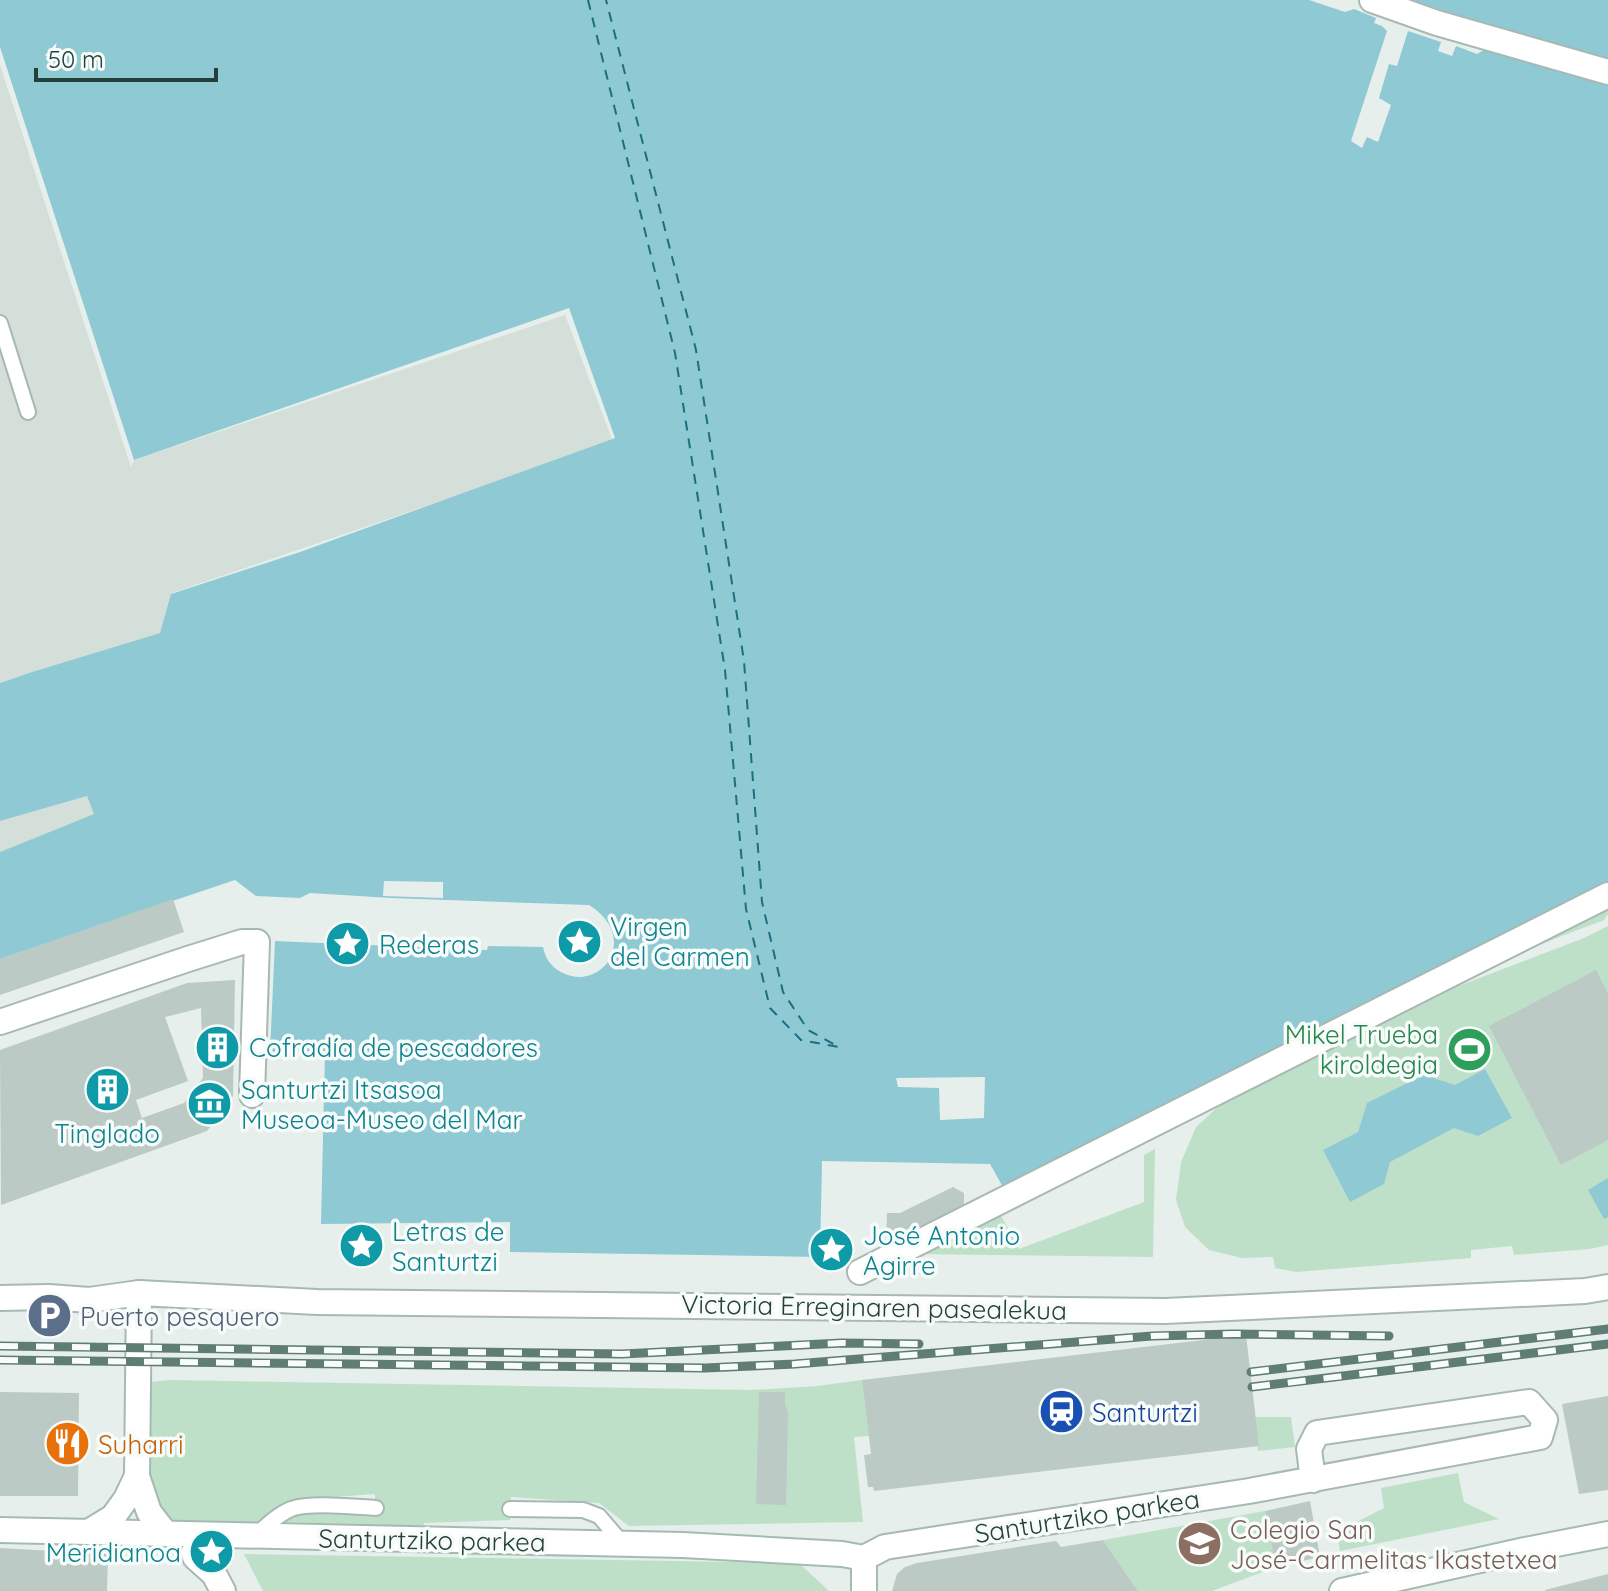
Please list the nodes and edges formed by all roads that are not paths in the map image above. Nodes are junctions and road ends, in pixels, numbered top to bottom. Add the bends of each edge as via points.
1 (1372, 0) edge
2 (1608, 72) edge
3 (0, 323) edge
4 (28, 412) dead end
5 (1608, 895) edge
6 (0, 1022) edge
7 (252, 1095) dead end
8 (860, 1272) dead end
9 (1608, 1287) edge
10 (139, 1293) junction
11 (0, 1298) edge
12 (137, 1476) junction
13 (1313, 1480) junction
14 (376, 1508) dead end
15 (510, 1509) dead end
16 (0, 1530) edge
17 (90, 1531) junction
18 (166, 1534) junction
19 (1608, 1534) edge
20 (255, 1536) junction
21 (623, 1544) junction
22 (194, 1552) dead end
23 (864, 1558) junction
24 (223, 1591) edge
25 (864, 1591) edge
26 (1342, 1591) edge

1 - 2 street
3 - 4 lane
5 - 8 street
6 - 7 street via 242,942 257,942
9 - 10 street, Victoria Erreginaren pasealekua via 1165,1311 317,1302
10 - 11 street, Victoria Erreginaren pasealekua via 89,1300
10 - 12 street
12 - 17 street via 113,1517
12 - 18 street via 149,1512
13 - 13 street, Santurtziko parkea via 1540,1437 1545,1420 1529,1402 1317,1433 1309,1449
13 - 23 street, Santurtziko parkea via 885,1547
14 - 20 lane via 301,1506
15 - 21 lane via 583,1510 599,1516
16 - 17 street, Santurtziko parkea
17 - 18 street, Santurtziko parkea
18 - 20 street, Santurtziko parkea
19 - 26 street
20 - 21 street, Santurtziko parkea
21 - 23 street, Santurtziko parkea
22 - 24 street
23 - 25 street

